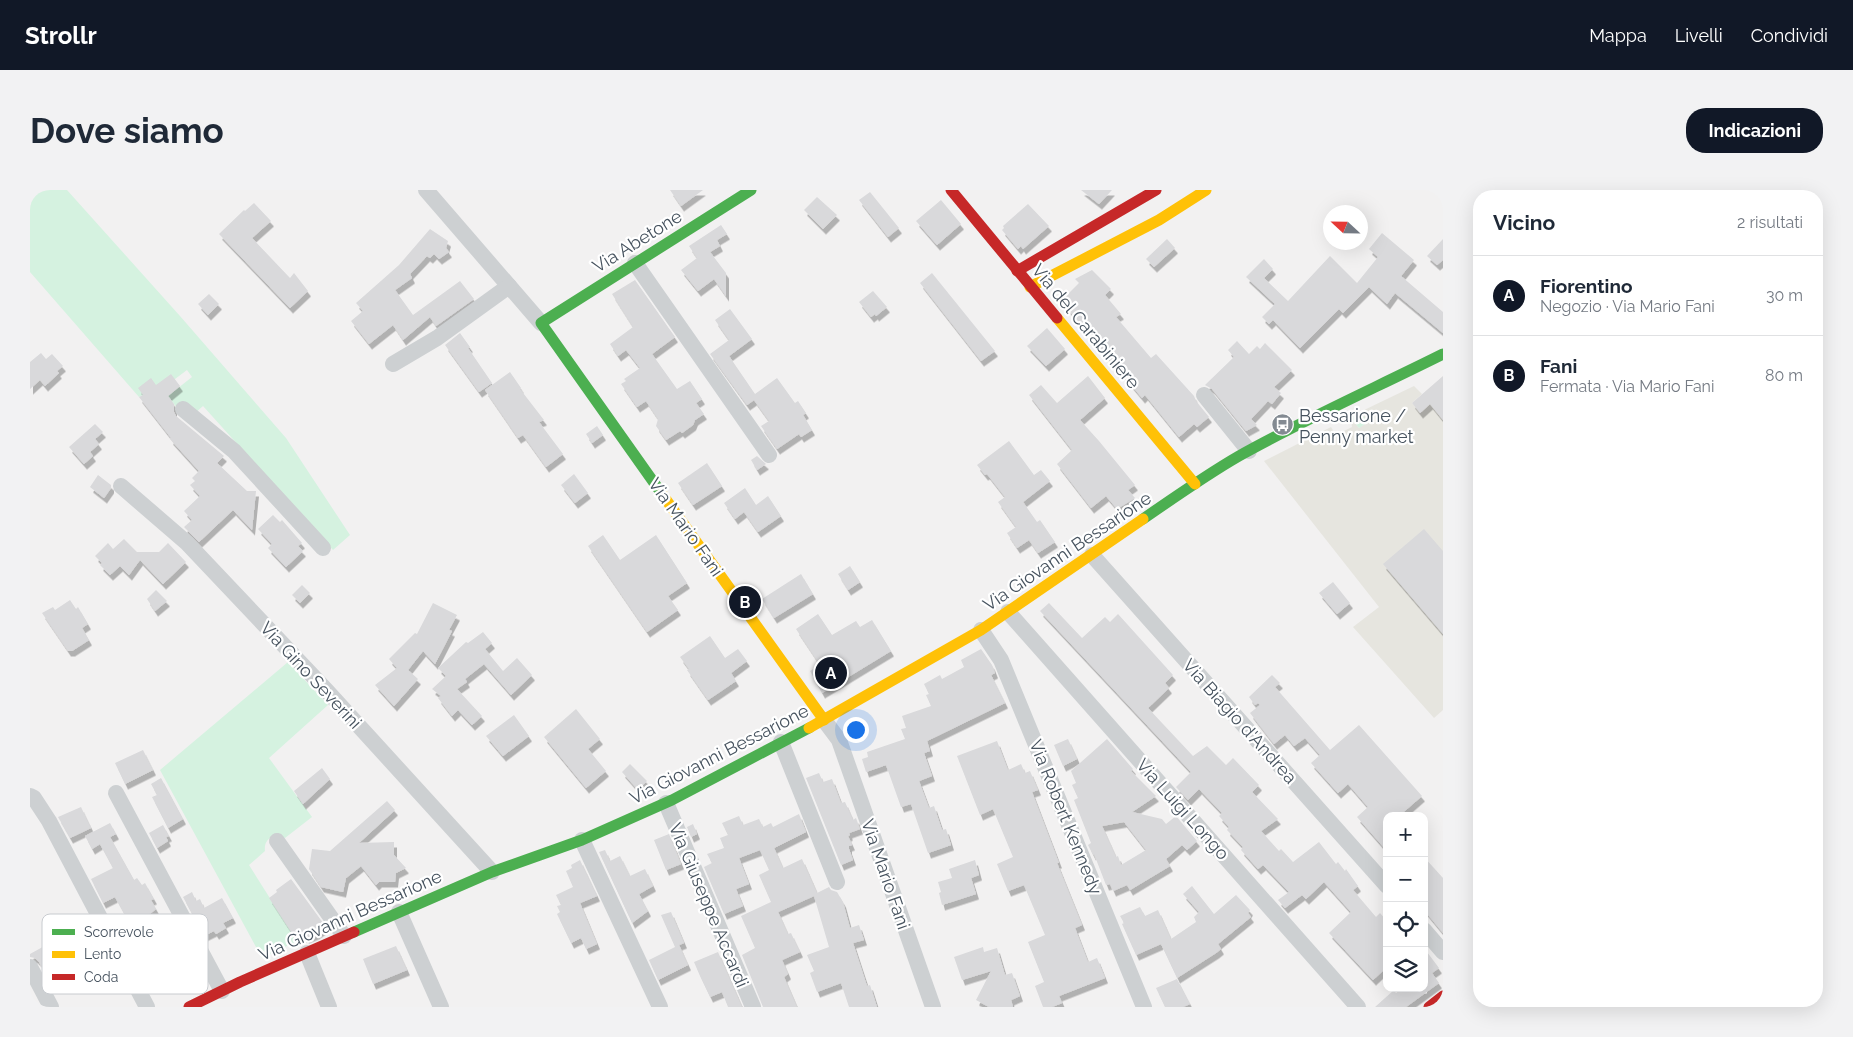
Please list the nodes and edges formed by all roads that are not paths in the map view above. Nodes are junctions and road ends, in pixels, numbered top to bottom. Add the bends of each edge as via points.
1 (426, 190) edge
2 (751, 190) edge
3 (951, 190) edge
4 (1156, 190) edge
5 (1206, 190) edge
6 (730, 196) edge
7 (635, 263) junction
8 (1017, 271) junction
9 (509, 286) junction
10 (1030, 287) junction
11 (541, 323) junction
12 (1441, 359) edge
13 (393, 364) dead end
14 (1204, 395) dead end
15 (183, 409) dead end
16 (1249, 451) junction
17 (768, 455) dead end
18 (1195, 484) junction
19 (121, 486) dead end
20 (323, 548) dead end
21 (1092, 555) junction
22 (1008, 612) junction
23 (982, 630) junction
24 (824, 720) junction
25 (781, 742) junction
26 (116, 793) dead end
27 (32, 797) edge
28 (666, 803) junction
29 (582, 840) junction
30 (277, 841) dead end
31 (492, 872) junction
32 (837, 882) dead end
33 (1383, 882) edge
34 (399, 912) junction
35 (98, 914) edge
36 (181, 914) edge
37 (1428, 935) edge
38 (344, 936) junction
39 (1443, 952) edge
40 (307, 953) junction
41 (208, 965) edge
42 (30, 967) edge
43 (42, 990) edge
44 (222, 991) junction
45 (44, 994) edge
46 (140, 994) edge
47 (1443, 996) edge
48 (51, 1007) edge
49 (147, 1007) edge
50 (190, 1007) edge
51 (329, 1007) edge
52 (441, 1007) edge
53 (660, 1007) edge
54 (753, 1007) edge
55 (933, 1007) edge
56 (1144, 1007) edge
57 (1358, 1007) edge
58 (1429, 1007) edge

1 - 9 street, Via Mario Fani
2 - 6 street, Via Abetone
3 - 8 street, Via del Carabiniere
4 - 8 street
5 - 10 street via 1159,220
6 - 7 street, Via Abetone
7 - 11 street, Via Abetone
7 - 17 street
8 - 10 street, Via del Carabiniere
9 - 11 street, Via Mario Fani
9 - 13 street via 437,338
10 - 18 street, Via del Carabiniere
11 - 24 street, Via Mario Fani
12 - 16 street, Via Giovanni Bessarione via 1355,397
14 - 16 street
15 - 20 street via 234,451
16 - 18 street, Via Giovanni Bessarione
18 - 21 street, Via Giovanni Bessarione
19 - 31 street, Via Gino Severini via 187,543
21 - 22 street, Via Giovanni Bessarione
21 - 33 street, Via Biagio d'Andrea
22 - 23 street, Via Giovanni Bessarione
22 - 57 street, Via Luigi Longo
23 - 24 street, Via Giovanni Bessarione
23 - 56 street, Via Robert Kennedy via 1001,660
24 - 25 street, Via Giovanni Bessarione
24 - 55 street, Via Mario Fani via 839,740
25 - 28 street, Via Giovanni Bessarione
25 - 32 street
26 - 36 street
27 - 35 street via 49,821
28 - 29 street, Via Giovanni Bessarione
28 - 54 street, Via Giuseppe Accardi
29 - 31 street, Via Giovanni Bessarione
29 - 53 street
30 - 38 street
31 - 34 street, Via Giovanni Bessarione
34 - 38 street, Via Giovanni Bessarione
34 - 52 street
37 - 39 street
38 - 40 street, Via Giovanni Bessarione
40 - 44 street, Via Giovanni Bessarione
40 - 51 street
41 - 44 street
42 - 43 street
44 - 50 street, Via Giovanni Bessarione
45 - 48 street
46 - 49 street
47 - 58 street

